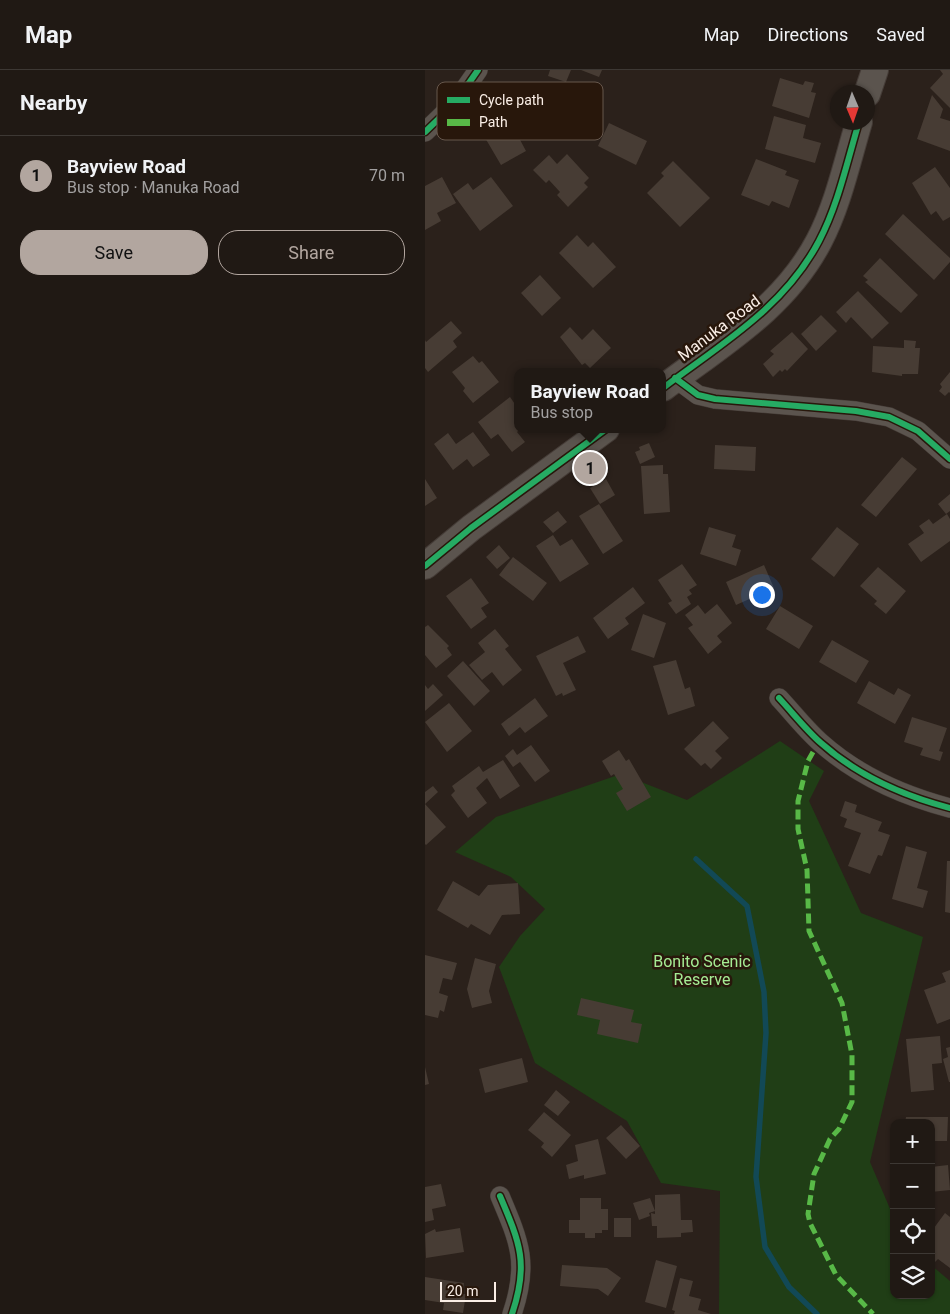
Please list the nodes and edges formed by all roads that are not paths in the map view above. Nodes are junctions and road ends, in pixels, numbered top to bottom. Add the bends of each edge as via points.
1 (478, 70) edge
2 (875, 70) edge
3 (470, 82) edge
4 (870, 85) edge
5 (437, 120) edge
6 (857, 130) edge
7 (425, 132) edge
8 (669, 383) edge
9 (601, 433) edge
10 (950, 459) edge
11 (425, 566) edge
12 (779, 698) dead end
13 (950, 808) edge
14 (500, 1196) dead end
15 (512, 1314) edge

1 - 3 street
2 - 4 street
5 - 7 street
6 - 8 street, Manuka Road via 829,219 796,278 750,325
8 - 10 street via 715,399 856,411 889,417 918,431
9 - 11 street via 471,528
12 - 13 street via 821,743 869,776 915,799
14 - 15 street via 517,1237 522,1267 521,1284

